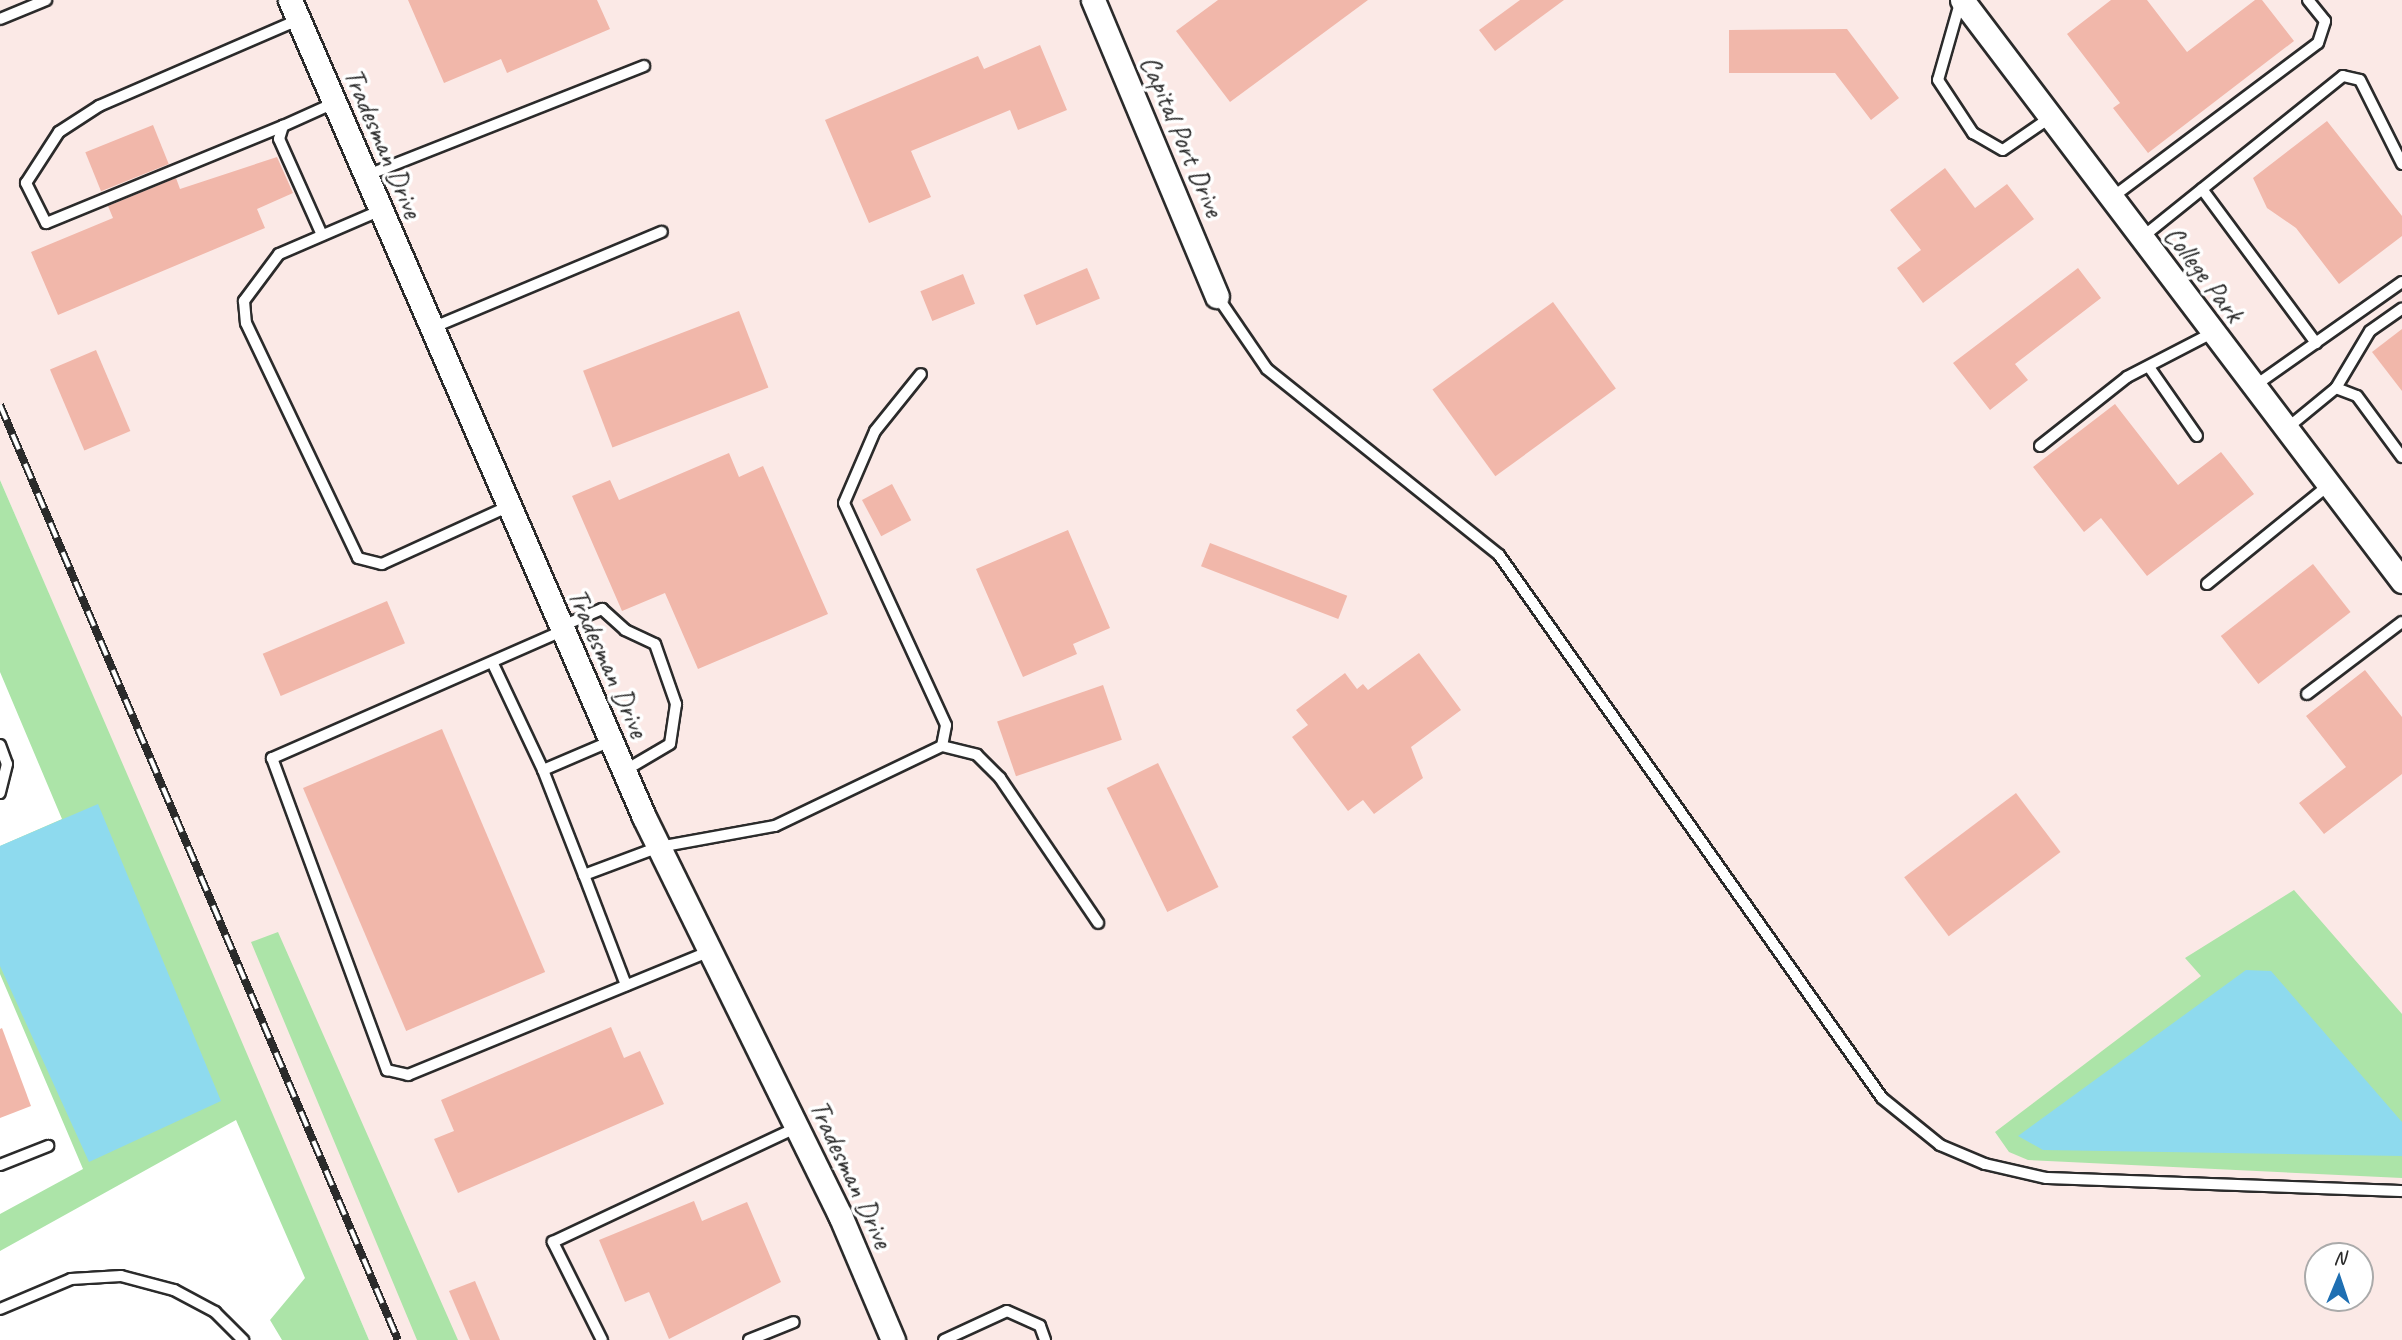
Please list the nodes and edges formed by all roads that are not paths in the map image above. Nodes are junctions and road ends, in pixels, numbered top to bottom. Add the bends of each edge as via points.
1 (46, 0) edge
2 (1093, 0) edge
3 (2308, 0) edge
4 (1961, 2) edge
5 (294, 10) edge
6 (0, 19) edge
7 (644, 66) dead end
8 (334, 103) junction
9 (2048, 119) junction
10 (283, 126) junction
11 (2402, 164) edge
12 (365, 176) junction
13 (2202, 189) junction
14 (2110, 199) junction
15 (379, 211) junction
16 (662, 232) dead end
17 (322, 235) junction
18 (2140, 239) junction
19 (2402, 282) edge
20 (1217, 296) joint
21 (2402, 309) edge
22 (430, 330) junction
23 (2212, 333) junction
24 (2316, 343) junction
25 (2149, 367) junction
26 (921, 374) dead end
27 (2253, 387) junction
28 (2336, 388) junction
29 (2286, 429) junction
30 (2197, 436) dead end
31 (2040, 446) dead end
32 (2402, 457) edge
33 (2329, 485) junction
34 (507, 507) junction
35 (2400, 574) edge
36 (2207, 584) dead end
37 (2402, 622) edge
38 (561, 629) junction
39 (493, 664) junction
40 (2307, 694) dead end
41 (611, 741) junction
42 (0, 746) edge
43 (942, 746) junction
44 (543, 770) junction
45 (624, 771) junction
46 (0, 793) edge
47 (659, 847) junction
48 (584, 875) junction
49 (1098, 923) dead end
50 (710, 951) junction
51 (626, 985) junction
52 (797, 1128) junction
53 (48, 1146) dead end
54 (0, 1165) edge
55 (2402, 1191) edge
56 (0, 1309) edge
57 (793, 1322) dead end
58 (243, 1340) edge
59 (602, 1340) edge
60 (749, 1340) edge
61 (893, 1340) edge
62 (944, 1340) edge
63 (1045, 1340) edge

1 - 6 lane
2 - 20 street, Capital Port Drive
3 - 14 lane via 2325,21 2318,43
4 - 9 street, College Park
4 - 9 lane via 1938,70 1952,106 1995,150 2015,146
5 - 8 street, Tradesman Drive
5 - 10 lane via 99,106 59,132 26,183 46,223
7 - 12 lane
8 - 10 lane
8 - 12 street, Tradesman Drive
9 - 14 street, College Park
10 - 17 lane via 279,139
11 - 13 lane via 2360,80 2343,76
12 - 15 street, Tradesman Drive
13 - 18 lane
13 - 24 lane
14 - 18 street, College Park
15 - 17 lane
15 - 22 street, Tradesman Drive
16 - 22 lane
17 - 34 lane via 279,254 244,301 246,323 358,558 382,564
18 - 23 street, College Park
19 - 24 lane
20 - 55 lane via 1267,369 1499,555 1882,1098 1940,1144 1985,1164 2046,1178
21 - 28 lane via 2370,331
22 - 34 street, Tradesman Drive
23 - 25 lane
23 - 27 street, College Park
24 - 27 lane
25 - 30 lane
25 - 31 lane
26 - 43 lane via 875,431 844,503 946,725
27 - 29 street, College Park
28 - 29 lane
28 - 32 lane via 2357,396
29 - 33 street, College Park
33 - 35 street, College Park
33 - 36 lane
34 - 38 street, Tradesman Drive
37 - 40 lane
38 - 39 lane
38 - 41 street, Tradesman Drive
38 - 45 lane via 602,609 625,631 655,644 676,704 670,744
39 - 44 lane
39 - 51 lane via 272,758 387,1070 408,1075
41 - 44 lane
41 - 45 street, Tradesman Drive
42 - 46 lane via 7,764
43 - 47 lane via 775,826
43 - 49 lane via 977,755 1000,778
44 - 48 lane
45 - 47 street, Tradesman Drive
47 - 48 lane
47 - 50 street, Tradesman Drive
48 - 51 lane
50 - 51 lane
50 - 52 street, Tradesman Drive
52 - 59 lane via 553,1242
52 - 61 street, Tradesman Drive
53 - 54 lane
56 - 58 lane via 71,1279 121,1276 174,1290 215,1312
57 - 60 lane
62 - 63 lane via 1007,1311 1040,1326

